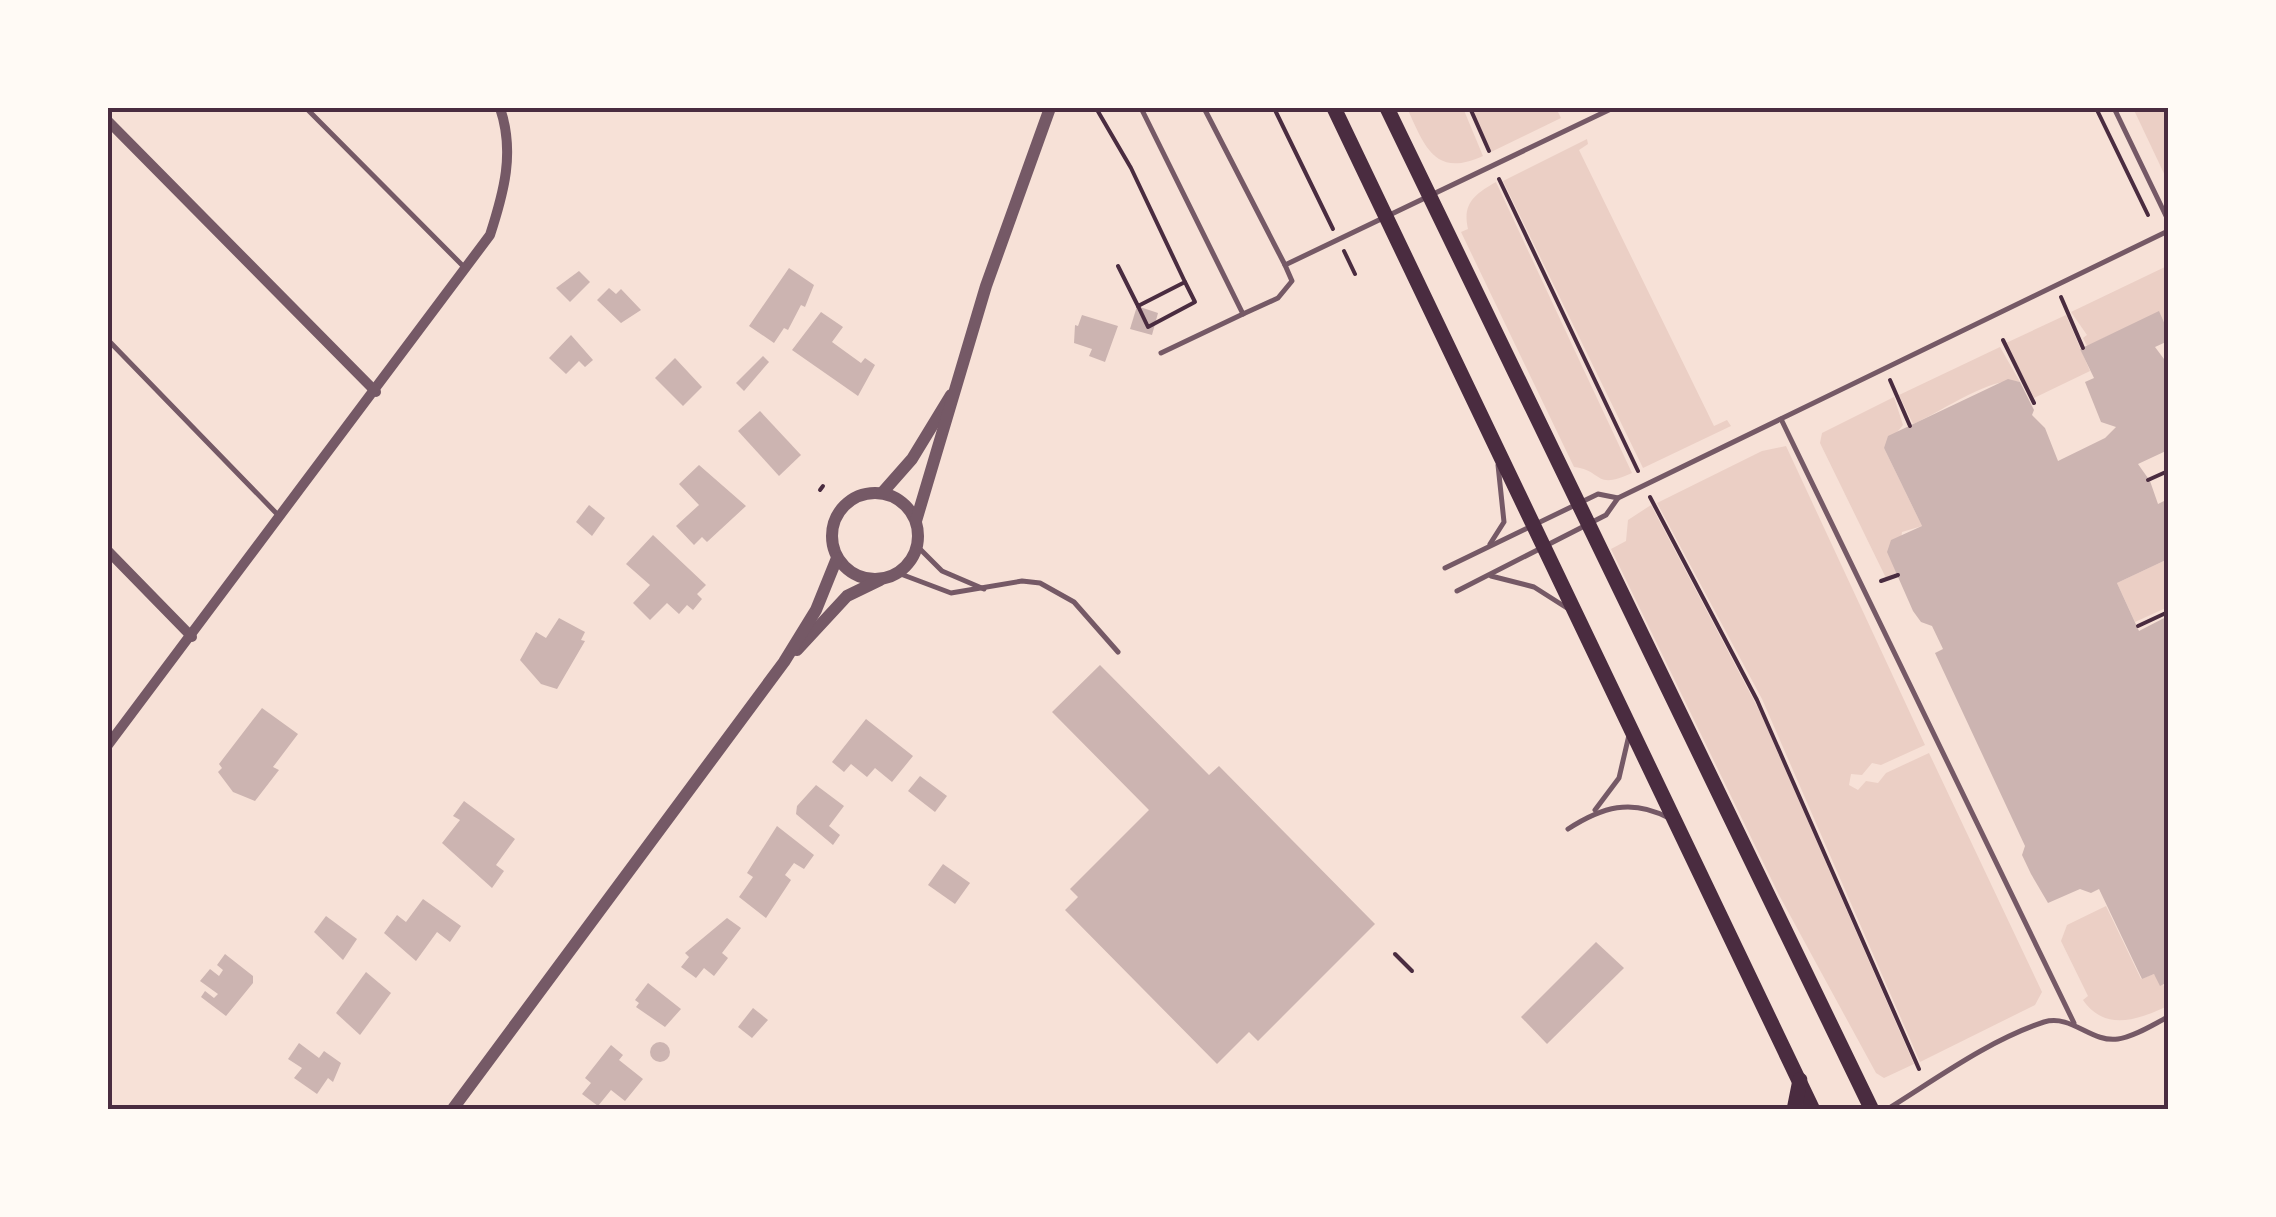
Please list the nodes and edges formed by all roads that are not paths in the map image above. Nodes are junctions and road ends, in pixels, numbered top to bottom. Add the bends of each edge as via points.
1 (306, 108) edge
2 (500, 108) edge
3 (1049, 108) edge
4 (1141, 108) edge
5 (1204, 108) edge
6 (1334, 108) edge
7 (1387, 108) edge
8 (1614, 108) edge
9 (2114, 108) edge
10 (108, 121) edge
11 (1430, 196) junction
12 (1386, 216) junction
13 (2168, 220) edge
14 (2168, 231) edge
15 (1285, 265) junction
16 (467, 270) junction
17 (1243, 314) junction
18 (108, 340) edge
19 (1161, 352) dead end
20 (376, 392) junction
21 (952, 393) junction
22 (1781, 420) junction
23 (1496, 447) junction
24 (882, 493) junction
25 (1618, 498) junction
26 (1581, 501) junction
27 (281, 518) junction
28 (916, 522) junction
29 (1591, 522) junction
30 (1532, 525) junction
31 (917, 546) junction
32 (1542, 547) junction
33 (1486, 548) junction
34 (108, 551) edge
35 (837, 558) junction
36 (1445, 568) dead end
37 (1488, 575) junction
38 (891, 576) junction
39 (987, 590) junction
40 (1457, 591) dead end
41 (1576, 615) junction
42 (192, 637) junction
43 (1118, 652) dead end
44 (784, 662) junction
45 (1630, 728) junction
46 (108, 745) edge
47 (1586, 818) junction
48 (1676, 822) junction
49 (1568, 829) dead end
50 (2168, 1017) edge
51 (2074, 1023) junction
52 (1800, 1080) junction
53 (452, 1110) edge
54 (1794, 1110) edge
55 (1813, 1110) edge
56 (1872, 1110) edge
57 (1886, 1110) edge

1 - 16 lane
2 - 16 street via 508,130 506,184 490,236
3 - 21 street
4 - 17 lane
5 - 15 lane
6 - 12 main road
7 - 11 main road
8 - 11 lane
9 - 13 lane
10 - 20 street
11 - 12 lane
11 - 26 main road
12 - 15 lane
12 - 23 main road
14 - 22 lane
15 - 17 lane via 1292,281 1285,293
16 - 20 street
17 - 19 lane
18 - 27 lane
20 - 27 street
21 - 24 street via 912,459
21 - 28 street
22 - 25 lane
22 - 51 lane
23 - 30 main road
23 - 33 lane via 1504,522
24 - 28 street via 902,502
24 - 35 street via 858,496 839,512 832,535
25 - 26 lane via 1598,494
25 - 29 lane
26 - 29 main road
26 - 30 lane
27 - 42 street
28 - 31 street
29 - 32 lane
29 - 56 main road
30 - 32 main road
30 - 33 lane
31 - 38 street
31 - 39 lane via 942,570
32 - 37 lane
32 - 41 main road
33 - 36 lane
34 - 42 street
35 - 38 street via 858,576
35 - 44 street
37 - 40 lane
37 - 41 lane via 1534,587
38 - 39 lane via 951,594
38 - 44 street via 847,596
39 - 43 lane via 1022,581 1058,591
41 - 45 main road
42 - 46 street
44 - 53 street
45 - 47 lane via 1619,778
45 - 48 main road
47 - 48 lane via 1631,806
47 - 49 lane
48 - 52 main road
50 - 51 lane via 2120,1040 2096,1038
51 - 57 lane via 2048,1021 1959,1064
52 - 54 main road
52 - 55 main road

